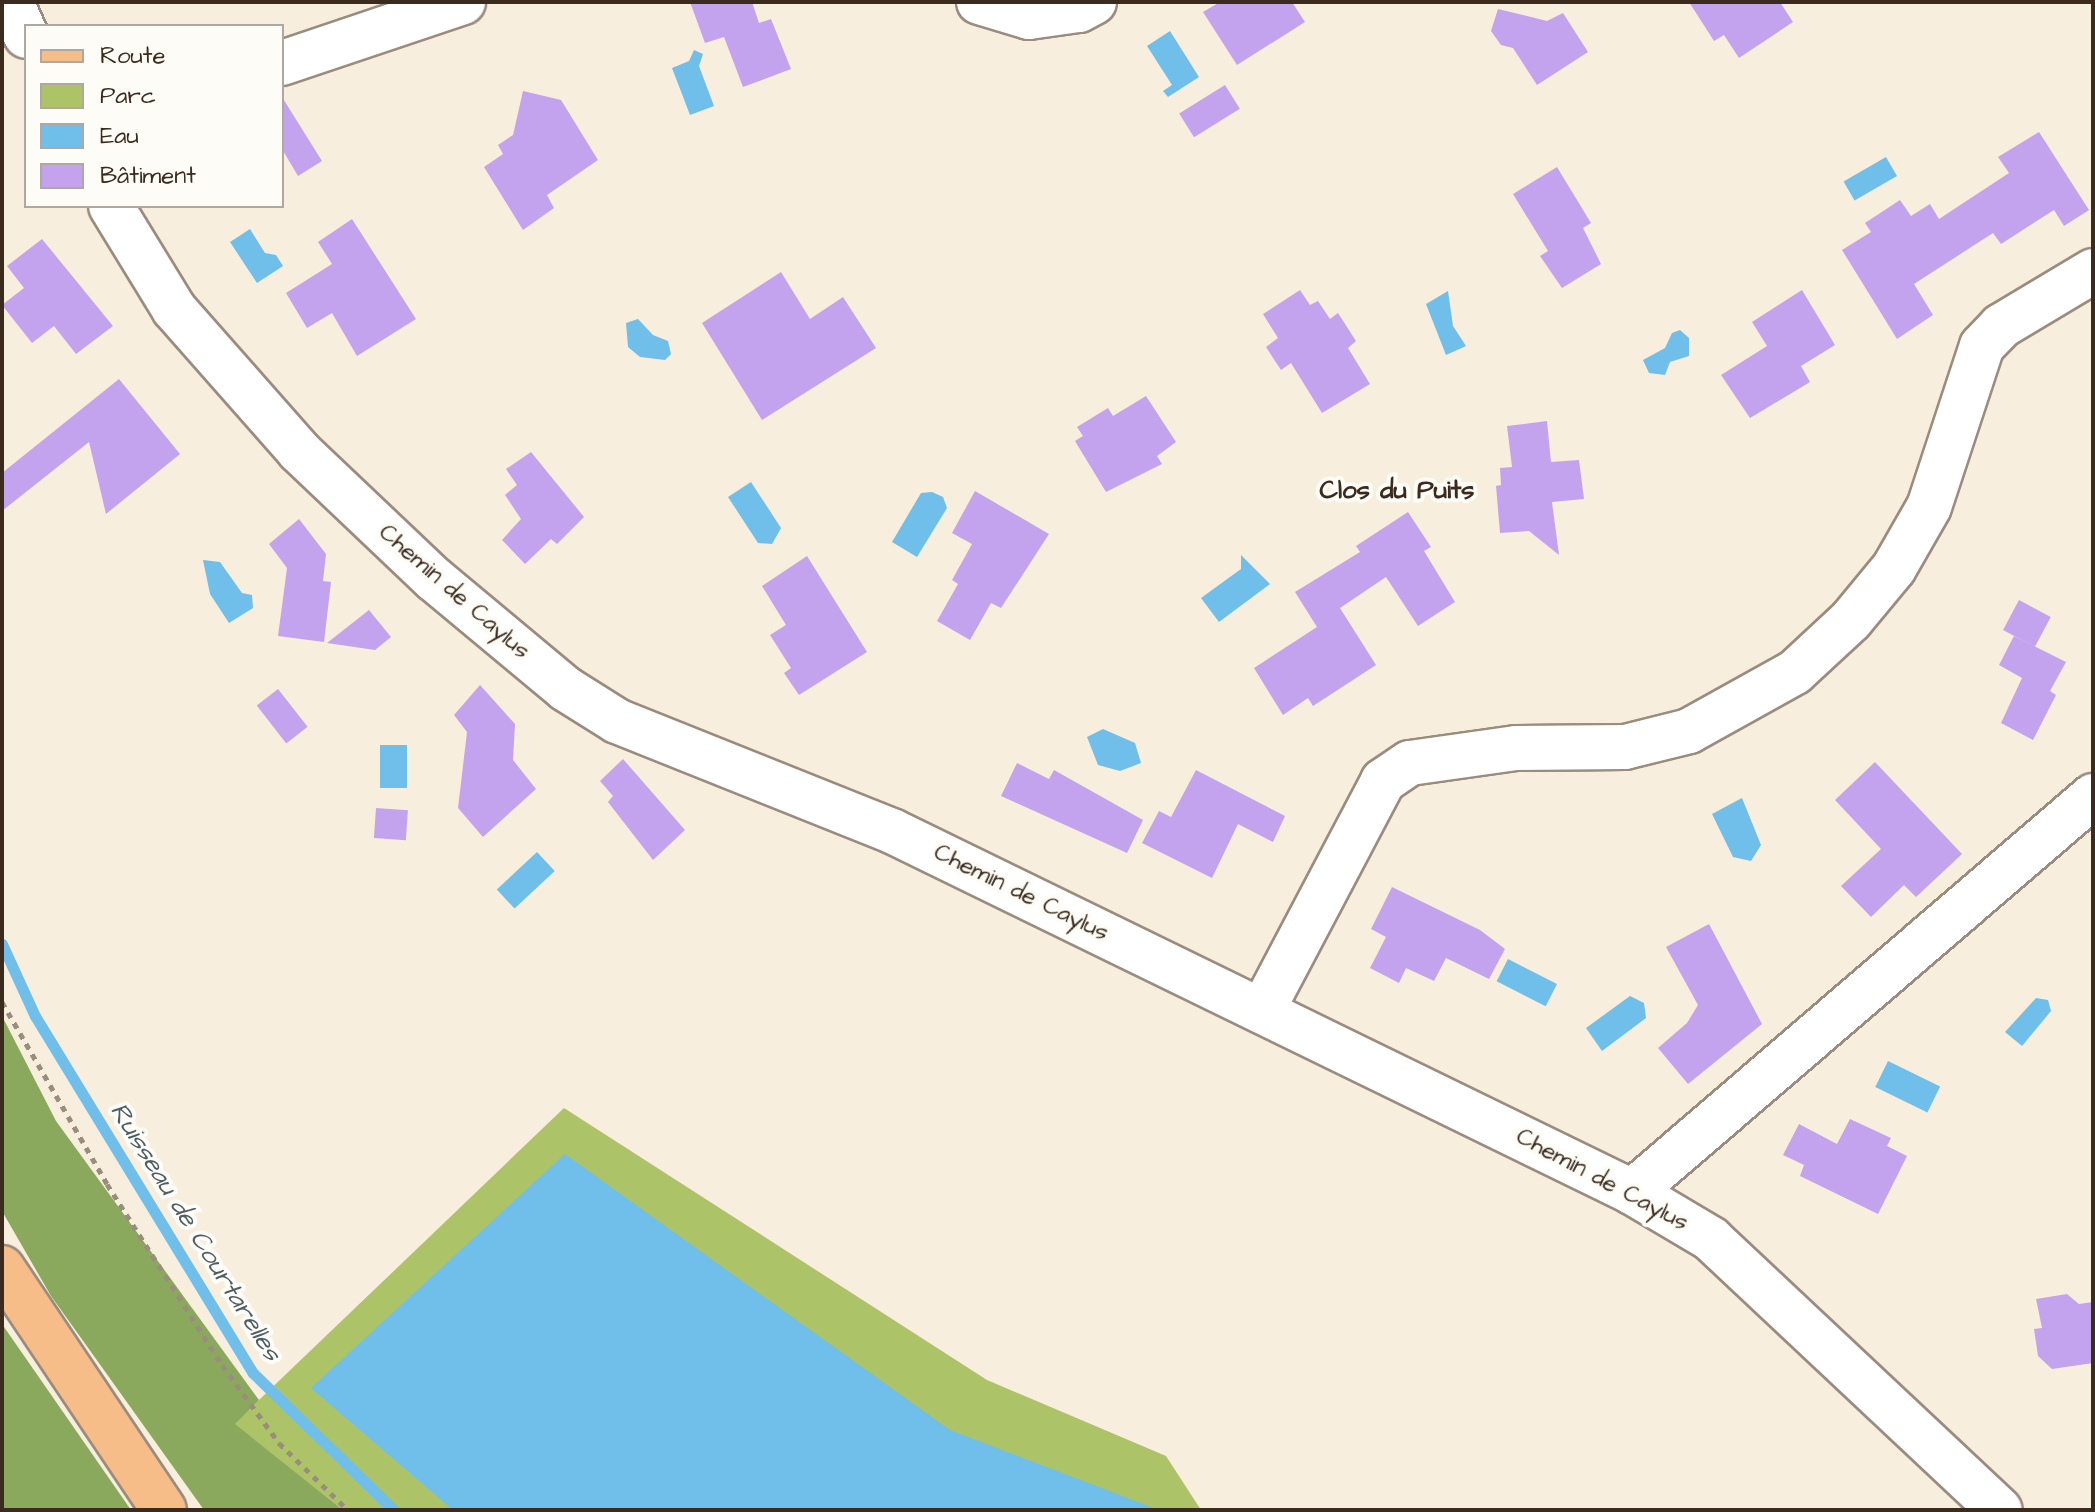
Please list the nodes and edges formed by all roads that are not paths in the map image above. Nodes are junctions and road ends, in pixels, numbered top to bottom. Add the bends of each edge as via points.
1 (11, 2) edge
2 (463, 2) edge
3 (979, 2) edge
4 (1094, 2) edge
5 (24, 31) edge
6 (284, 62) edge
7 (112, 208) edge
8 (2093, 271) edge
9 (2093, 796) edge
10 (1263, 1009) junction
11 (1632, 1192) junction
12 (2, 1268) edge
13 (164, 1510) edge
14 (2000, 1510) edge

1 - 5 street
2 - 6 street
3 - 4 street via 1029,17 1079,10
7 - 10 street, Chemin de Caylus via 174,309 299,451 434,579 566,689 617,721 892,831
8 - 10 street via 2001,326 1982,346 1929,507 1894,568 1851,620 1795,672 1689,731 1625,747 1516,748 1410,763 1383,781
9 - 11 street
10 - 11 street, Chemin de Caylus
11 - 14 street, Chemin de Caylus via 1711,1239
12 - 13 main road

